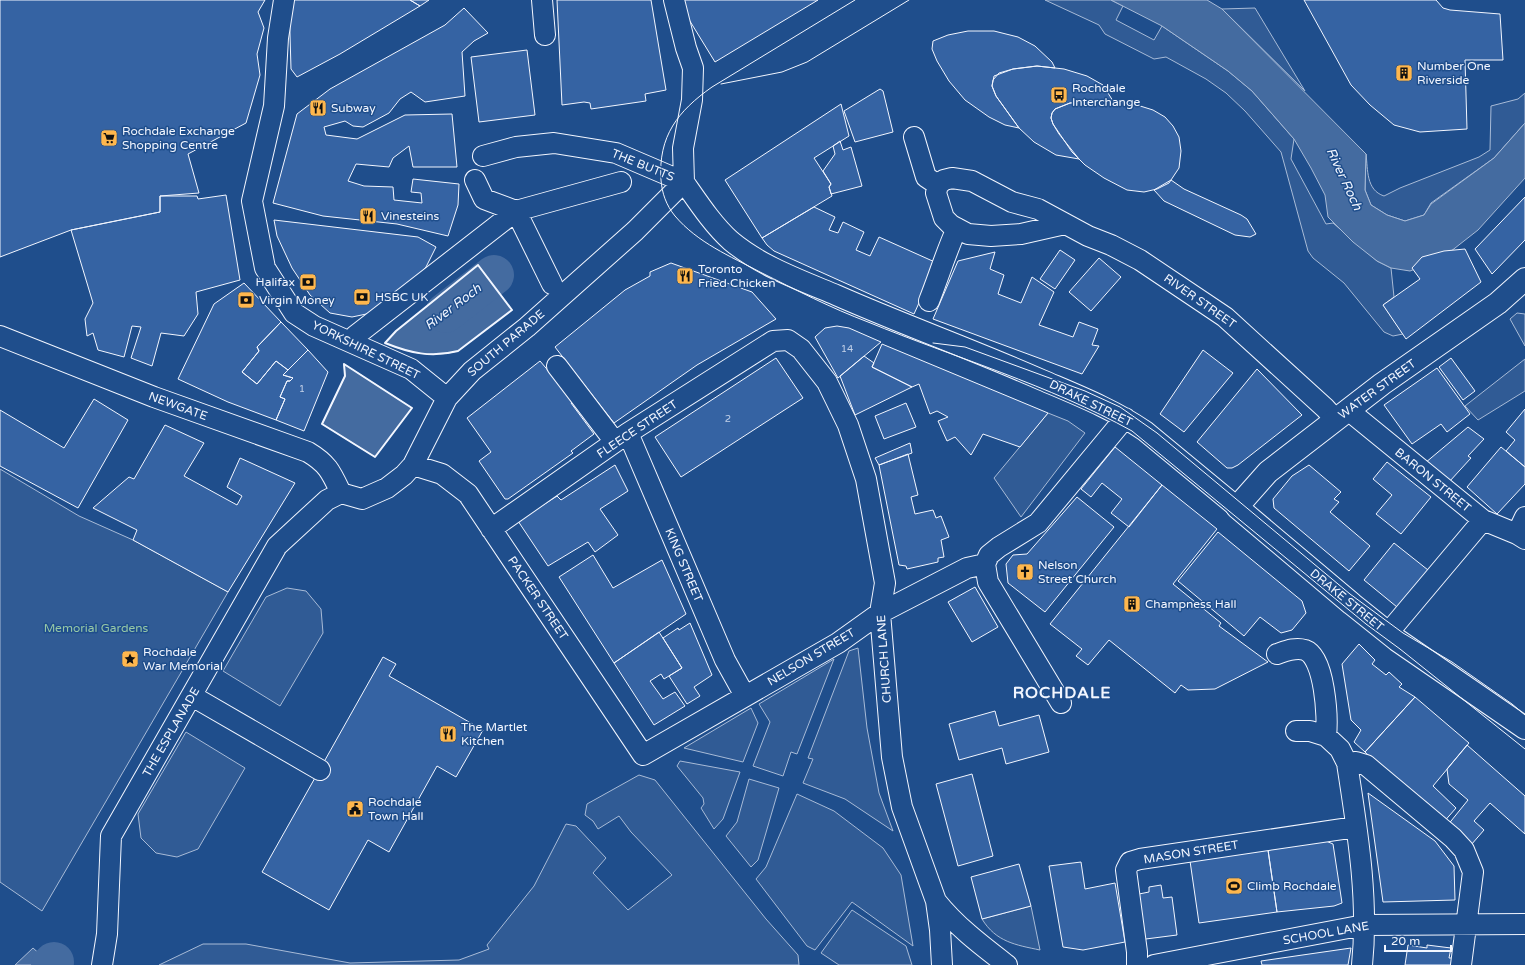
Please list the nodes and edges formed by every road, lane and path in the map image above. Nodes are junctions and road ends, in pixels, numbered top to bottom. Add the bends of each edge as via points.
1 (284, 0) edge
2 (542, 0) edge
3 (674, 0) edge
4 (545, 35) dead end
5 (914, 137) dead end
6 (483, 156) dead end
7 (475, 180) dead end
8 (621, 182) dead end
9 (684, 182) junction
10 (938, 185) junction
11 (516, 211) junction
12 (1065, 224) junction
13 (957, 228) junction
14 (1525, 279) edge
15 (552, 284) dead end
16 (929, 300) dead end
17 (0, 336) edge
18 (355, 336) dead end
19 (788, 340) joint
20 (558, 366) dead end
21 (447, 398) junction
22 (1342, 415) junction
23 (1125, 418) junction
24 (621, 438) junction
25 (413, 465) junction
26 (341, 493) junction
27 (1237, 508) junction
28 (1483, 520) junction
29 (491, 529) junction
30 (1522, 530) edge
31 (985, 564) junction
32 (880, 613) junction
33 (1388, 633) junction
34 (1278, 654) dead end
35 (192, 696) junction
36 (745, 696) junction
37 (1061, 703) dead end
38 (1523, 723) edge
39 (1296, 731) dead end
40 (1326, 736) junction
41 (643, 755) joint
42 (1347, 763) junction
43 (320, 770) dead end
44 (1356, 827) junction
45 (936, 901) junction
46 (1525, 924) edge
47 (1364, 925) junction
48 (1466, 925) junction
49 (102, 965) edge
50 (942, 965) edge
51 (1007, 965) edge
52 (1137, 965) edge
53 (1154, 965) edge
54 (1362, 965) edge
55 (1461, 965) edge

1 - 21 street, YORKSHIRE STREET via 278,38 274,106 252,201 265,268 294,313 314,326 411,370
2 - 4 street
3 - 9 street via 693,68 694,87 683,148
5 - 10 street via 926,177
6 - 9 street, THE BUTTS via 516,147 554,143 616,153
7 - 11 street via 484,199
8 - 11 street
9 - 21 street, SOUTH PARADE via 640,227 527,327 472,371
9 - 23 street, DRAKE STREET via 701,207 732,241 774,269 918,330 965,347
10 - 12 street, RIVER STREET via 952,178 972,181 1012,202 1038,209
10 - 13 street via 936,193 944,218
11 - 15 street
11 - 18 street
12 - 13 street via 1021,234 991,236 968,234
12 - 22 street, RIVER STREET via 1140,260 1225,317 1325,408
13 - 16 street
14 - 22 main road, WATER STREET via 1498,303
17 - 26 street, NEWGATE via 154,397 308,452 322,460
19 - 24 street, FLEECE STREET via 773,341
19 - 32 street, CHURCH LANE via 801,349 827,382 856,447 866,479 885,583
20 - 24 street, KING STREET
21 - 25 street, SOUTH PARADE
22 - 27 main road, WATER STREET via 1268,472
22 - 28 street, BARON STREET
23 - 27 street, DRAKE STREET via 1145,431
23 - 31 street via 1038,523 999,547
24 - 29 street, FLEECE STREET
24 - 36 street, KING STREET via 725,660
25 - 26 street, SOUTH PARADE via 387,488 362,499
25 - 29 street, PACKER STREET via 442,474 468,494
26 - 35 street, THE ESPLANADE via 327,500 277,546
27 - 33 main road, DRAKE STREET
28 - 30 street, BARON STREET
28 - 33 street
29 - 41 street, PACKER STREET
31 - 32 street, NELSON STREET via 966,568
31 - 37 street via 988,582
32 - 36 street, NELSON STREET via 838,643
32 - 45 street, CHURCH LANE via 892,757 902,807
33 - 38 main road, DRAKE STREET
34 - 40 street via 1295,649 1305,650 1314,657 1327,714
35 - 43 street
35 - 49 street, THE ESPLANADE via 111,836 107,934
36 - 41 street, NELSON STREET
39 - 40 street via 1310,731
40 - 42 street via 1340,750
42 - 44 street
42 - 48 street via 1366,765 1464,850 1473,872
44 - 47 street via 1364,899
44 - 52 street, MASON STREET via 1130,862 1126,870
45 - 50 street, CHURCH LANE
45 - 51 street, CHURCH LANE via 964,931
46 - 48 street, SCHOOL LANE
47 - 48 street, SCHOOL LANE
47 - 53 street, SCHOOL LANE
47 - 54 street
48 - 55 street

